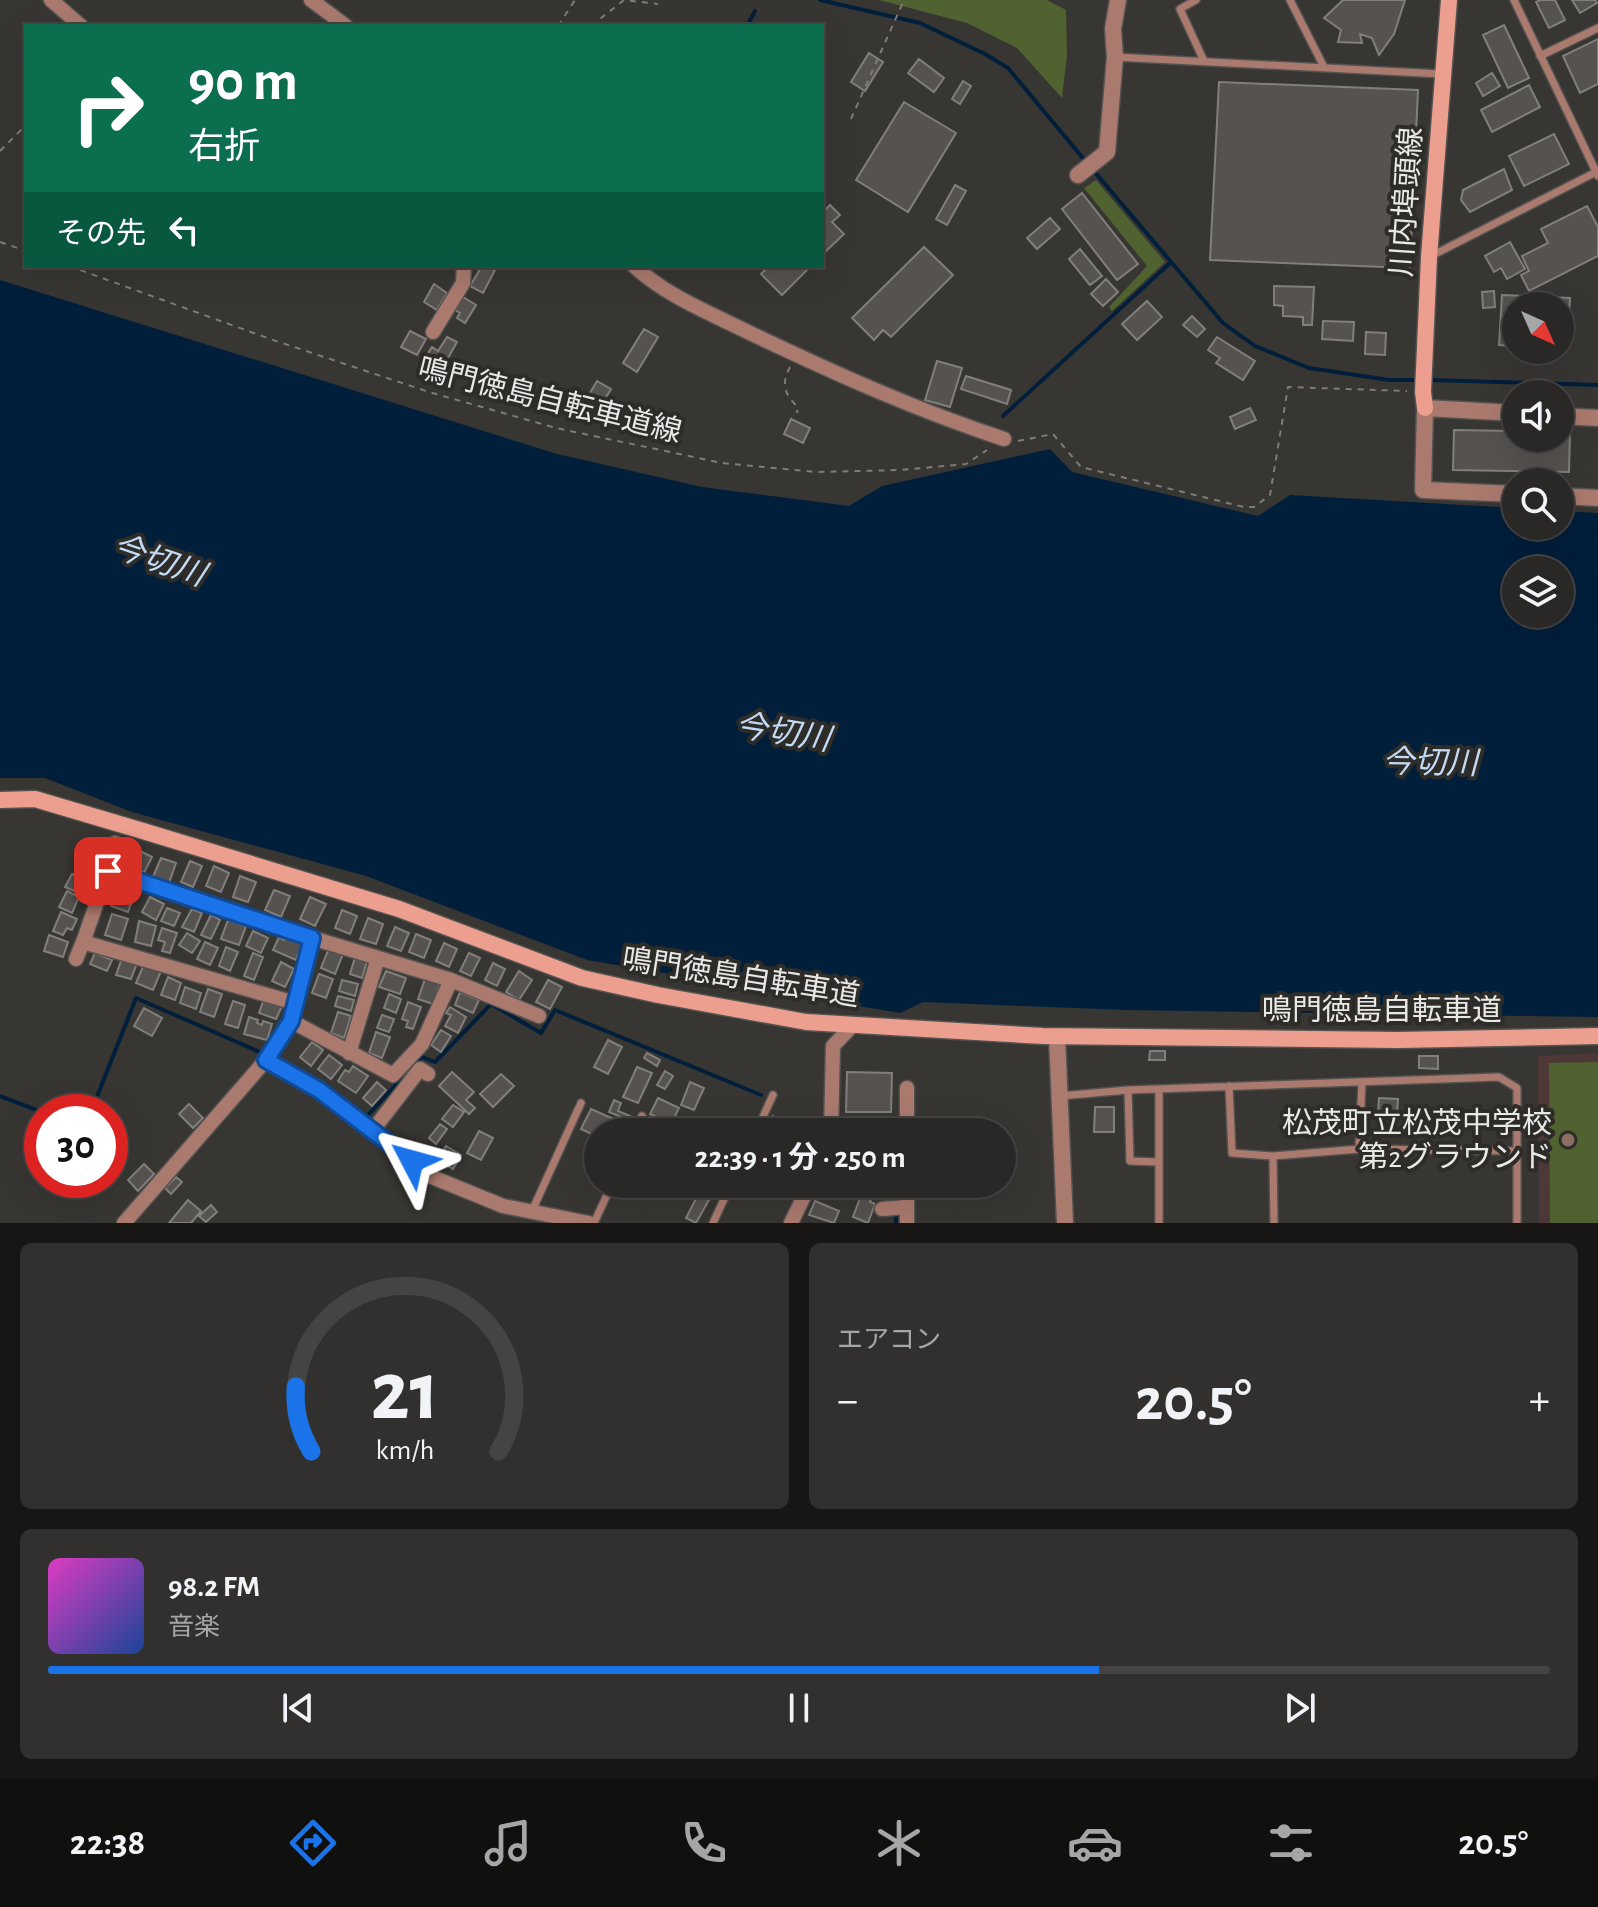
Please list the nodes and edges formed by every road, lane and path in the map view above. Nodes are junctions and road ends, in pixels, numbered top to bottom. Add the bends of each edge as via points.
1 (51, 0) edge
2 (311, 0) edge
3 (575, 0) edge
4 (904, 0) edge
5 (1118, 0) edge
6 (1175, 0) edge
7 (1196, 0) edge
8 (1290, 0) edge
9 (1449, 0) edge
10 (1514, 0) edge
11 (658, 4) dead end
12 (1180, 9) junction
13 (79, 24) edge
14 (343, 24) edge
15 (559, 24) edge
16 (594, 24) edge
17 (1598, 28) edge
18 (1540, 56) junction
19 (1115, 57) junction
20 (1204, 61) junction
21 (1324, 67) junction
22 (1444, 74) junction
23 (851, 119) dead end
24 (24, 127) edge
25 (0, 151) edge
26 (1597, 173) edge
27 (1078, 175) dead end
28 (0, 242) edge
29 (24, 250) edge
30 (1429, 257) junction
31 (75, 268) edge
32 (464, 268) edge
33 (637, 268) edge
34 (433, 332) dead end
35 (796, 355) junction
36 (1424, 400) junction
37 (1502, 411) edge
38 (797, 413) dead end
39 (1574, 417) edge
40 (1598, 418) edge
41 (1004, 439) junction
42 (1502, 493) edge
43 (1574, 497) edge
44 (1598, 498) edge
45 (0, 800) edge
46 (115, 843) dead end
47 (108, 871) junction
48 (312, 938) junction
49 (83, 942) junction
50 (378, 958) junction
51 (76, 959) dead end
52 (451, 980) junction
53 (295, 1003) junction
54 (539, 1016) dead end
55 (291, 1021) junction
56 (852, 1026) junction
57 (1598, 1036) edge
58 (1057, 1037) junction
59 (349, 1053) junction
60 (266, 1060) junction
61 (428, 1074) dead end
62 (1362, 1082) junction
63 (1229, 1086) junction
64 (907, 1088) dead end
65 (1159, 1089) junction
66 (1128, 1090) junction
67 (773, 1095) dead end
68 (1060, 1096) junction
69 (581, 1103) dead end
70 (762, 1118) edge
71 (831, 1118) edge
72 (907, 1118) edge
73 (373, 1130) junction
74 (1359, 1149) junction
75 (1517, 1151) junction
76 (1273, 1156) junction
77 (1159, 1162) junction
78 (605, 1198) edge
79 (725, 1198) edge
80 (803, 1198) edge
81 (907, 1198) edge
82 (907, 1207) junction
83 (882, 1209) dead end
84 (532, 1212) junction
85 (124, 1223) edge
86 (592, 1223) edge
87 (713, 1223) edge
88 (791, 1223) edge
89 (907, 1223) edge
90 (1065, 1223) edge
91 (1159, 1223) edge
92 (1274, 1223) edge
93 (1517, 1223) edge

1 - 13 street
2 - 14 street
3 - 15 path
4 - 23 path
5 - 19 street
6 - 12 lane
7 - 12 lane
8 - 21 lane
9 - 22 main road, 川内埠頭線
10 - 18 lane
11 - 16 path via 624,0
12 - 20 lane
17 - 18 lane
18 - 26 lane
19 - 20 lane
19 - 27 street via 1107,152
20 - 21 lane
21 - 22 lane
22 - 30 main road, 川内埠頭線
24 - 25 path
26 - 30 lane
28 - 29 path
30 - 36 main road, 川内埠頭線
31 - 41 path, 鳴門徳島自転車道線 via 429,392 556,428 722,463 816,472 901,470 966,464
32 - 34 street via 463,283
33 - 35 street via 679,299
35 - 38 path via 784,378 786,396 798,407
35 - 41 street via 895,400
36 - 37 street
36 - 41 path via 1358,388 1288,387 1270,495 1254,507 1081,467 1053,434
36 - 42 street via 1423,490
39 - 40 street
43 - 44 street
45 - 56 main road, 鳴門徳島自転車道 via 35,799 399,909 582,978 792,1020
46 - 47 street
47 - 48 street
47 - 49 street
48 - 50 street
48 - 53 street
49 - 51 street
49 - 53 street
50 - 52 street
50 - 59 street
52 - 54 street
52 - 59 street via 422,1044 393,1075
53 - 55 street
55 - 59 street
55 - 60 street
56 - 58 main road, 鳴門徳島自転車道
56 - 71 street via 833,1046
57 - 58 main road, 鳴門徳島自転車道
58 - 68 street
60 - 73 street
60 - 85 street
61 - 73 street via 420,1069
62 - 63 lane
62 - 74 lane
62 - 75 lane via 1499,1077 1517,1088
63 - 65 lane
63 - 76 lane via 1232,1153
64 - 72 street
65 - 66 lane
65 - 77 lane
66 - 68 lane
66 - 77 lane via 1130,1161
67 - 70 lane
68 - 90 street
69 - 84 lane
73 - 84 street via 432,1177
74 - 75 lane
74 - 76 lane
75 - 93 lane
76 - 92 lane
77 - 91 lane
78 - 86 lane
79 - 87 lane
80 - 88 street
81 - 82 street
82 - 83 street
82 - 89 street
84 - 86 street

